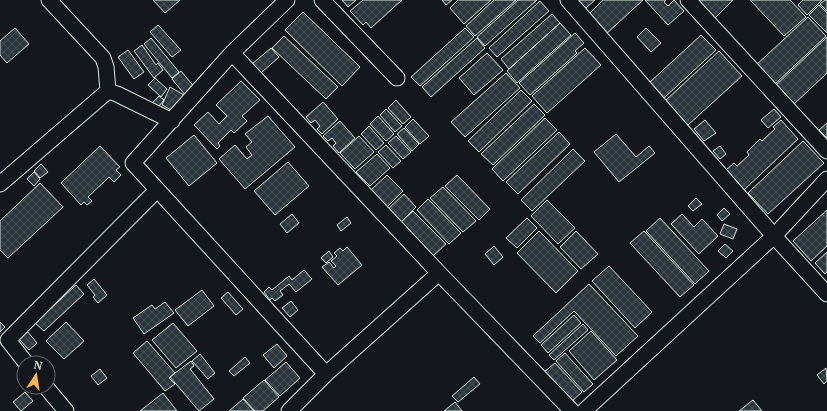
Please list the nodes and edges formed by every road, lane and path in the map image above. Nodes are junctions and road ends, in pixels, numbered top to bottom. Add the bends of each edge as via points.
1 (49, 0) edge
2 (322, 0) edge
3 (568, 0) edge
4 (688, 0) edge
5 (282, 2) edge
6 (232, 53) junction
7 (397, 78) dead end
8 (108, 92) junction
9 (172, 121) junction
10 (827, 151) edge
11 (827, 178) edge
12 (0, 184) edge
13 (157, 190) junction
14 (774, 236) junction
15 (439, 273) junction
16 (827, 294) edge
17 (20, 355) edge
18 (326, 374) junction
19 (53, 395) edge
20 (66, 411) edge
21 (289, 411) edge
22 (572, 411) edge
23 (584, 411) edge

1 - 8 street via 103,58
2 - 7 street
3 - 14 street
4 - 10 street
5 - 6 street
6 - 9 street
6 - 15 street
8 - 9 street
8 - 12 street
9 - 13 street via 133,163
11 - 14 street
13 - 17 street via 8,340
13 - 18 street
14 - 16 street
14 - 23 street
15 - 18 street
15 - 22 street
18 - 21 street
19 - 20 street

